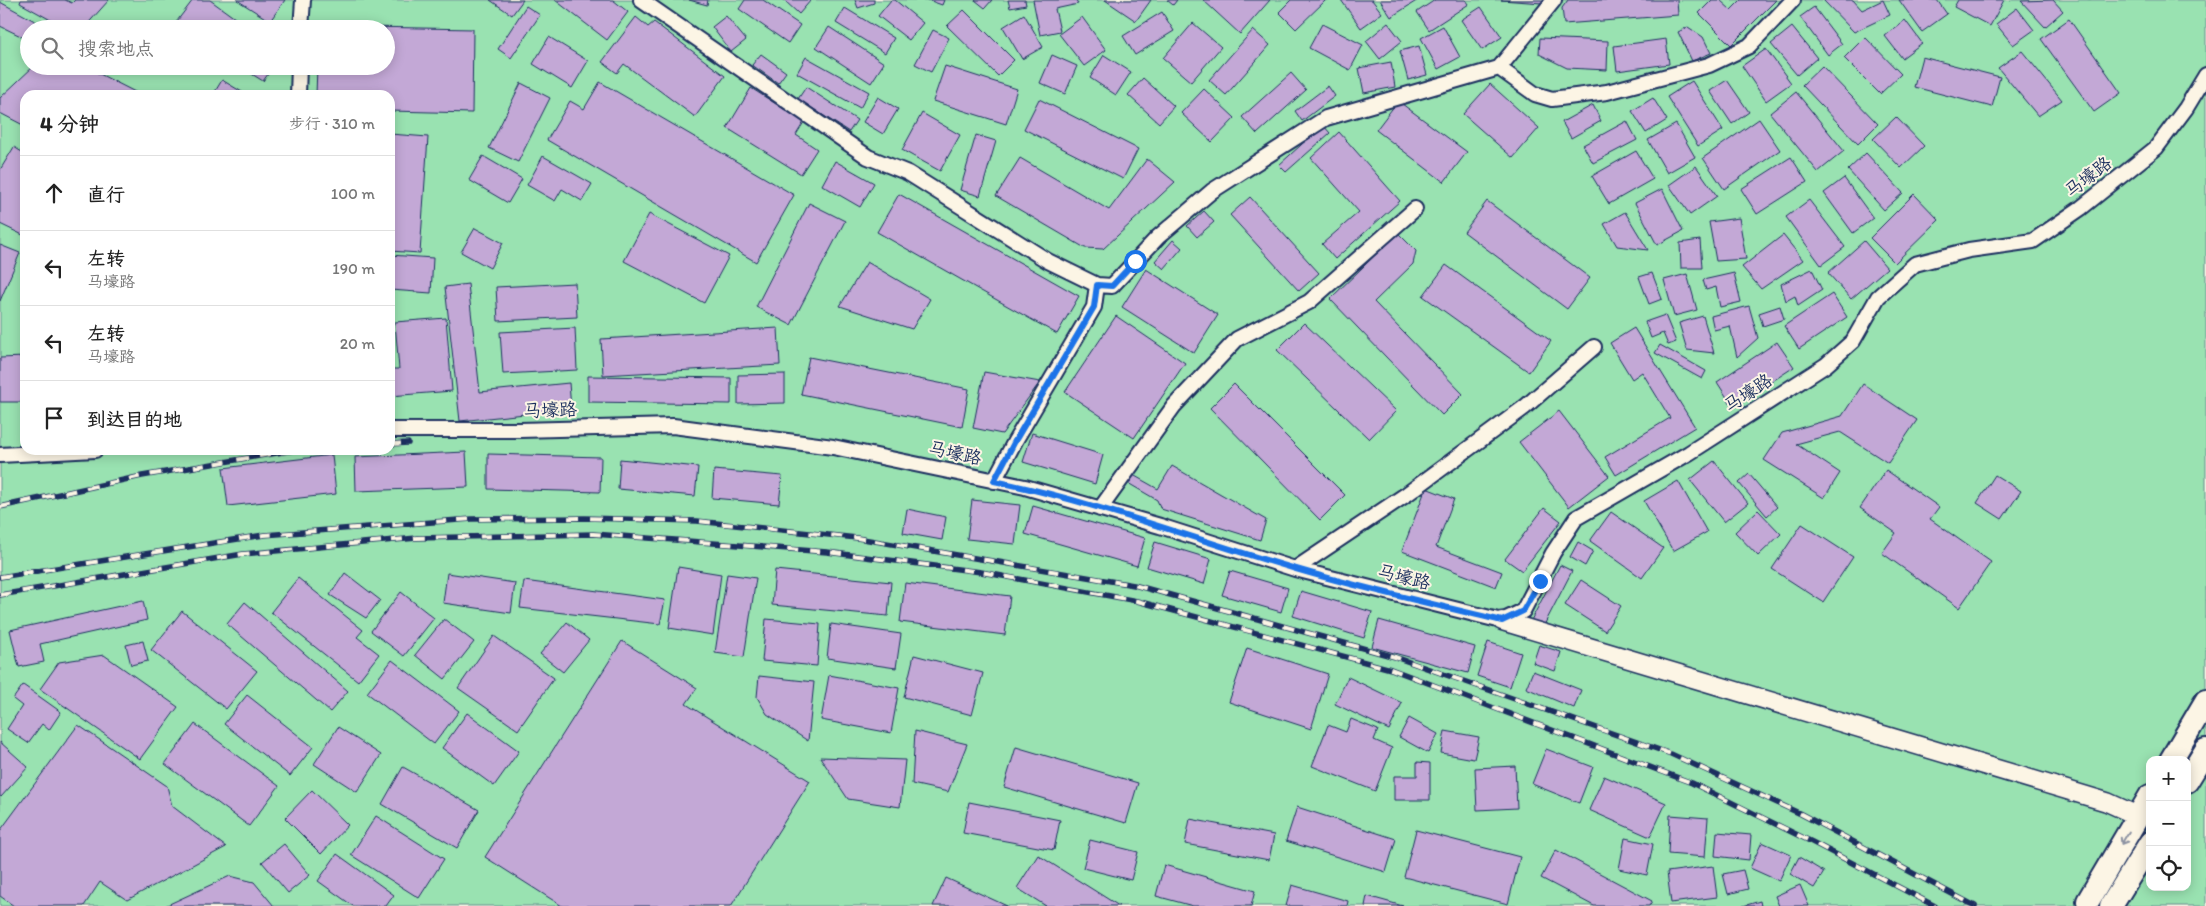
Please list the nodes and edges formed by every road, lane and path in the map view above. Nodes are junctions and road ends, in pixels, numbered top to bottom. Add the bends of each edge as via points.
1 (302, 0) edge
2 (641, 0) edge
3 (1554, 0) edge
4 (1793, 0) edge
5 (301, 20) edge
6 (1498, 68) junction
7 (2206, 74) edge
8 (299, 75) edge
9 (298, 90) edge
10 (1416, 209) dead end
11 (1097, 285) junction
12 (1594, 347) dead end
13 (395, 430) edge
14 (20, 454) edge
15 (0, 455) edge
16 (994, 481) junction
17 (1100, 509) junction
18 (1295, 569) junction
19 (1502, 621) junction
20 (2206, 701) edge
21 (2206, 750) edge
22 (2173, 756) edge
23 (2191, 774) edge
24 (2147, 801) edge
25 (2138, 816) junction
26 (2148, 846) edge
27 (2088, 901) dead end
28 (2112, 906) edge

1 - 5 street
2 - 11 street via 868,158 908,172 1048,261
3 - 6 street
4 - 6 street via 1749,46 1709,65 1607,92 1552,99 1535,94
6 - 11 street via 1326,118 1212,191 1158,238 1112,286
7 - 19 street, 马壕路 via 2156,148 2081,208 2033,241 1970,250 1915,264 1878,296 1853,340 1826,365 1720,434 1576,518 1553,553 1523,611
8 - 9 street
10 - 17 street via 1309,302 1238,339 1174,406
11 - 16 street via 1094,307
12 - 18 street via 1525,407 1407,494
13 - 16 street, 马壕路 via 673,426 834,447
14 - 15 street
16 - 17 street, 马壕路
17 - 18 street, 马壕路
18 - 19 street, 马壕路
19 - 25 street via 2107,802
20 - 22 main road
21 - 23 main road
24 - 25 main road
25 -> 27 main road
26 - 28 main road

